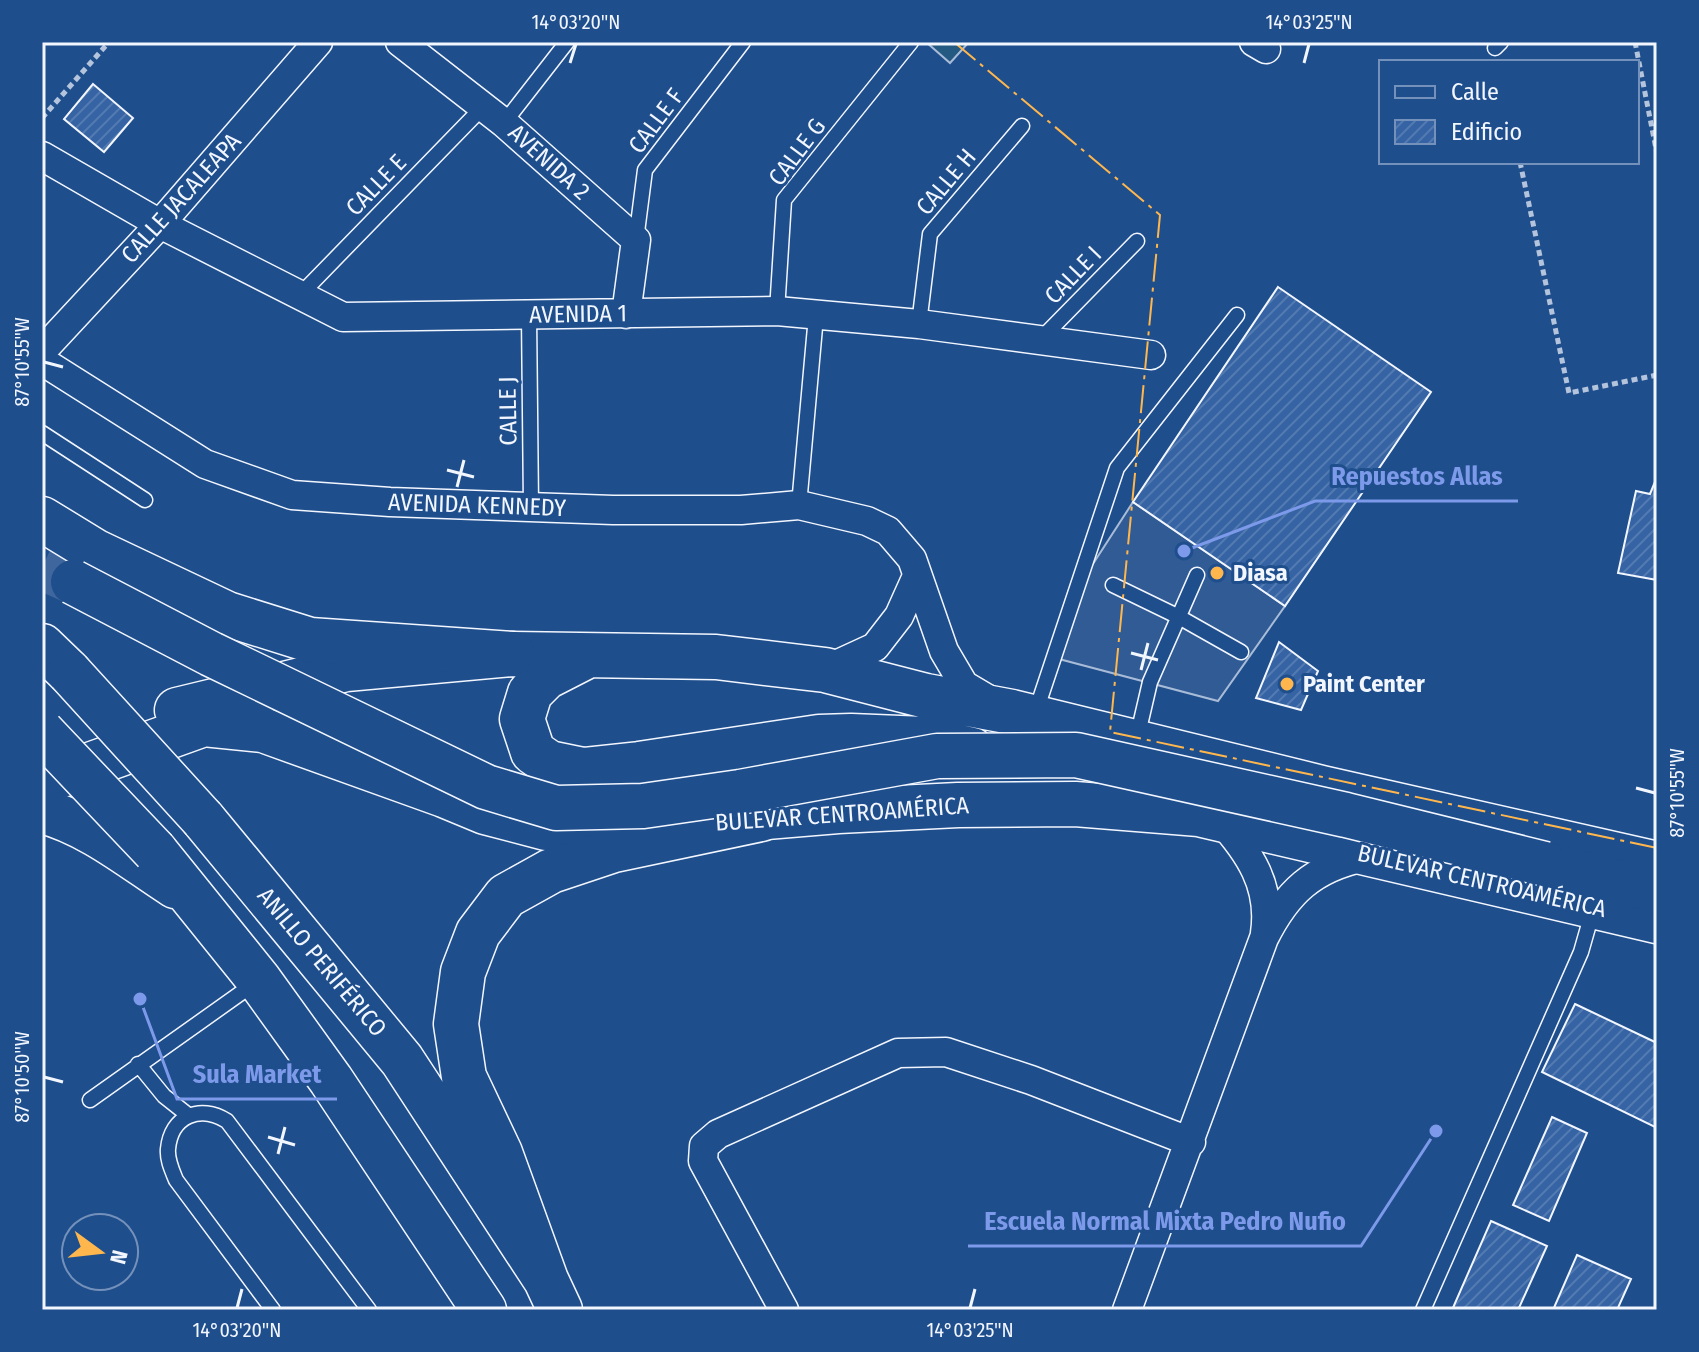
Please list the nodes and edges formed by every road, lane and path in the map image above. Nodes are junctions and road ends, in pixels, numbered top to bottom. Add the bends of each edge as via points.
1 (109, 42) edge
2 (318, 42) edge
3 (400, 42) edge
4 (567, 42) edge
5 (743, 42) edge
6 (911, 42) edge
7 (1639, 62) edge
8 (494, 115) junction
9 (42, 118) edge
10 (1022, 126) dead end
11 (1657, 154) edge
12 (42, 156) edge
13 (1520, 164) edge
14 (160, 224) junction
15 (636, 240) junction
16 (1137, 241) dead end
17 (300, 295) junction
18 (777, 311) junction
19 (626, 314) junction
20 (529, 315) junction
21 (1237, 315) dead end
22 (816, 316) junction
23 (919, 324) junction
24 (1040, 340) junction
25 (42, 351) edge
26 (1151, 355) dead end
27 (42, 361) edge
28 (1657, 375) edge
29 (42, 433) edge
30 (145, 500) dead end
31 (799, 505) junction
32 (531, 507) junction
33 (42, 519) edge
34 (1197, 575) dead end
35 (917, 576) junction
36 (73, 582) tunnel mouth
37 (1113, 585) dead end
38 (1179, 617) junction
39 (1241, 652) dead end
40 (512, 654) junction
41 (587, 656) junction
42 (55, 659) edge
43 (825, 670) junction
44 (1023, 715) junction
45 (42, 732) edge
46 (1136, 742) junction
47 (42, 754) edge
48 (42, 782) edge
49 (42, 811) edge
50 (1209, 816) junction
51 (761, 819) junction
52 (1368, 856) junction
53 (1657, 864) edge
54 (1657, 891) edge
55 (197, 901) junction
56 (1594, 906) junction
57 (1657, 921) edge
58 (1264, 938) junction
59 (259, 980) junction
60 (138, 1064) junction
61 (90, 1100) dead end
62 (188, 1115) junction
63 (1191, 1142) junction
64 (553, 1295) edge
65 (273, 1310) edge
66 (369, 1310) edge
67 (484, 1310) edge
68 (784, 1310) edge
69 (1127, 1310) edge
70 (1423, 1310) edge

1 - 9 path
2 - 14 street, CALLE JACALEAPA
3 - 8 street, AVENIDA 2
4 - 8 lane, CALLE E
5 - 15 lane, CALLE F via 645,170
6 - 18 lane, CALLE G via 784,200
7 - 11 path
8 - 15 street, AVENIDA 2
8 - 17 lane, CALLE E
10 - 23 lane, CALLE H via 930,234
12 - 14 street, AVENIDA 1
13 - 28 path via 1569,393
14 - 17 street, AVENIDA 1
14 - 25 street, CALLE JACALEAPA
15 - 19 street
16 - 24 lane, CALLE I
17 - 20 street, AVENIDA 1 via 343,317
18 - 19 street, AVENIDA 1
18 - 22 street, AVENIDA 1
19 - 20 street, AVENIDA 1
20 - 32 lane, CALLE J
21 - 44 lane via 1117,468
22 - 23 street, AVENIDA 1
22 - 31 lane
23 - 24 street, AVENIDA 1
24 - 26 street, AVENIDA 1
27 - 32 street, AVENIDA KENNEDY via 205,464 292,495
29 - 30 lane
31 - 32 street, AVENIDA KENNEDY via 741,510
31 - 35 street, AVENIDA KENNEDY via 888,531 912,559
33 - 40 main road via 96,552 227,614 310,640
34 - 38 lane
35 - 43 street via 899,616 875,647
35 - 44 street, AVENIDA KENNEDY via 944,651 964,685
36 - 54 main road, bridge via 486,787 556,808 643,806 937,756 1076,755
37 - 38 lane
38 - 39 lane
38 - 46 lane via 1150,682
40 - 41 main road
40 - 47 main road via 346,669 193,705
41 - 43 main road via 716,657
41 - 50 main road via 546,677 530,693 522,719 533,752 549,763 583,770 819,737 924,739 1117,785
42 - 64 main road, ANILLO PERIFÉRICO, bridge via 203,819 402,1060
43 - 44 main road
44 - 46 main road
45 - 55 main road, bridge
46 - 53 main road
48 - 51 main road, BULEVAR CENTROAMÉRICA via 204,724 263,730 536,826 610,830
49 - 55 main road via 83,827
50 - 51 main road, BULEVAR CENTROAMÉRICA via 1075,804 838,811
50 - 52 main road, BULEVAR CENTROAMÉRICA
50 - 58 street via 1236,837 1259,874 1267,916
51 - 64 main road via 614,850 551,871 506,896 478,933 463,972 456,1024 464,1077 500,1153
52 - 56 main road, BULEVAR CENTROAMÉRICA
52 - 58 street via 1316,874 1277,913
55 - 59 main road
56 - 57 main road, BULEVAR CENTROAMÉRICA
56 - 70 lane via 1581,952
58 - 63 street
59 - 60 lane
59 - 67 main road
60 - 61 lane
60 - 62 lane
62 - 65 lane via 176,1123 168,1148 176,1180
62 - 66 lane via 215,1113 227,1121
63 - 68 street via 946,1052 898,1053 718,1134 704,1146 703,1161
63 - 69 street

